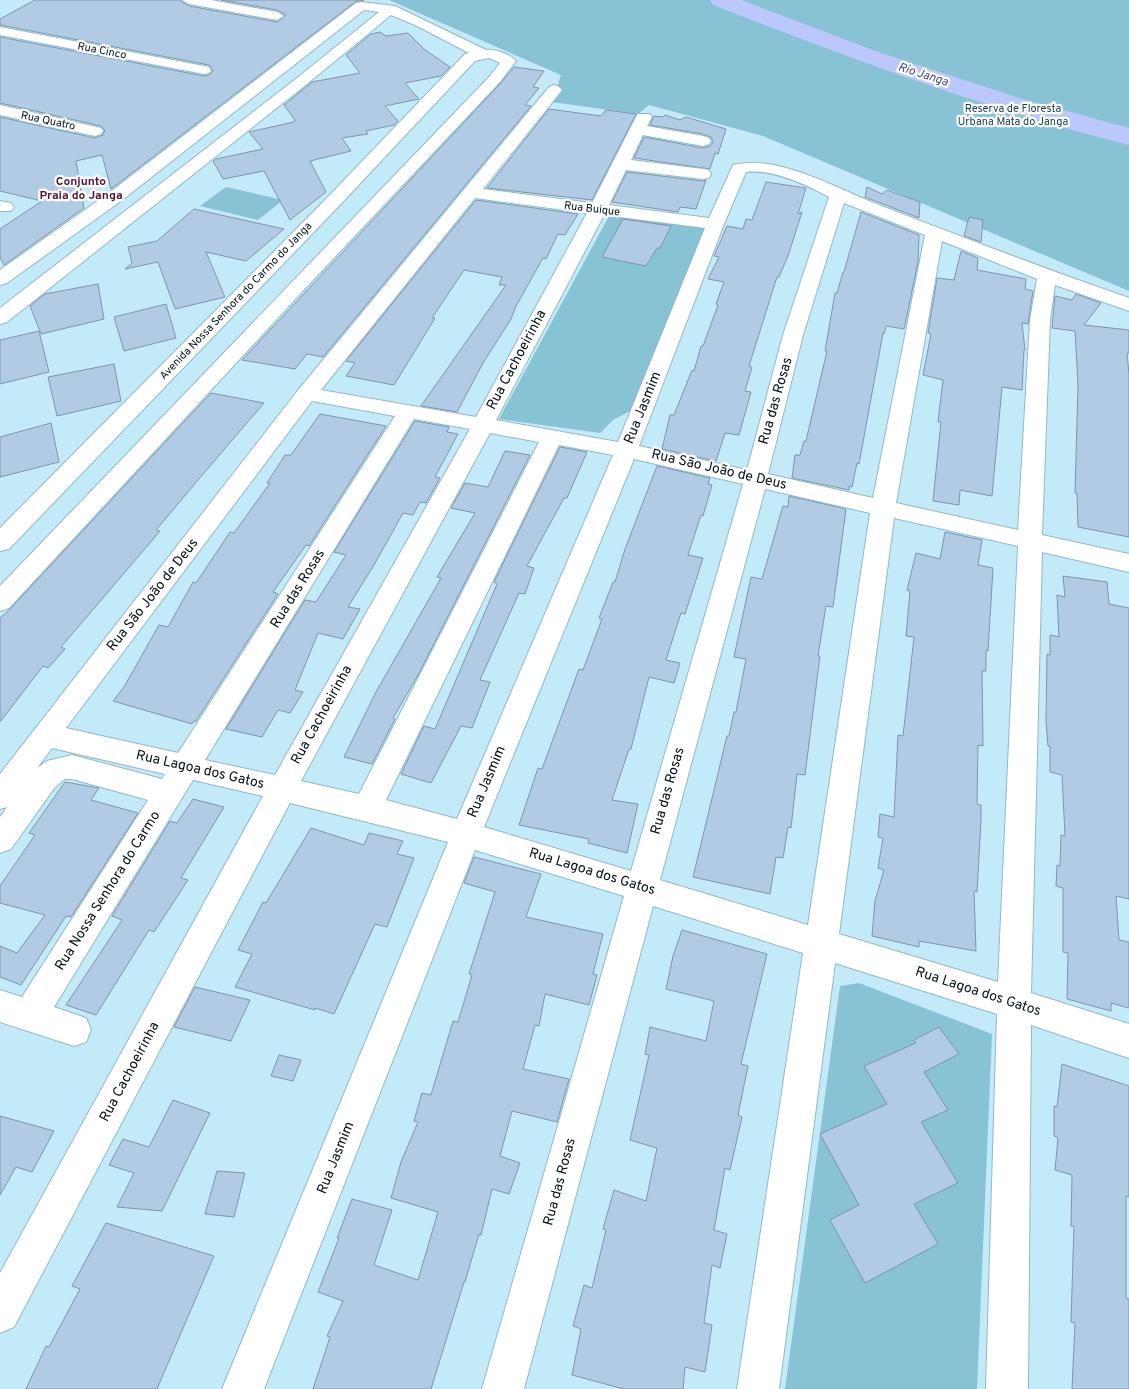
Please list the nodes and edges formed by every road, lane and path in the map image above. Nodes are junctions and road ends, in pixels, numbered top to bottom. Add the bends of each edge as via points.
1 (189, 0) edge
2 (221, 2) edge
3 (390, 10) junction
4 (277, 16) dead end
5 (0, 31) edge
6 (476, 55) junction
7 (204, 70) dead end
8 (271, 76) junction
9 (302, 82) junction
10 (554, 90) dead end
11 (0, 110) edge
12 (95, 131) dead end
13 (703, 141) dead end
14 (621, 164) junction
15 (703, 174) dead end
16 (470, 192) junction
17 (838, 195) junction
18 (115, 196) junction
19 (146, 204) junction
20 (331, 204) junction
21 (598, 209) junction
22 (367, 211) junction
23 (715, 224) junction
24 (934, 232) junction
25 (1047, 276) junction
26 (0, 279) edge
27 (1129, 306) edge
28 (0, 318) edge
29 (306, 394) junction
30 (408, 412) junction
31 (123, 418) junction
32 (483, 425) junction
33 (166, 428) junction
34 (552, 437) junction
35 (626, 450) junction
36 (756, 478) junction
37 (884, 508) junction
38 (1030, 541) junction
39 (0, 543) edge
40 (1129, 563) edge
41 (0, 602) edge
42 (45, 735) junction
43 (187, 766) junction
44 (282, 789) junction
45 (169, 792) junction
46 (0, 797) edge
47 (367, 808) junction
48 (466, 834) junction
49 (0, 840) edge
50 (641, 887) junction
51 (820, 942) junction
52 (1014, 1003) junction
53 (15, 1011) edge
54 (74, 1030) dead end
55 (1129, 1041) edge
56 (0, 1313) edge
57 (243, 1389) edge
58 (504, 1389) edge
59 (758, 1389) edge
60 (1007, 1389) edge

1 - 2 street
2 - 4 street
3 - 6 street
3 - 8 street via 374,5 361,6
3 - 9 street
5 - 7 street, Rua Cinco
6 - 20 street, Avenida Nossa Senhora do Carmo do Janga
6 - 22 street via 496,55 509,61
8 - 9 street
8 - 18 street
9 - 19 street
10 - 16 street, Rua São João de Deus
11 - 12 street, Rua Quatro
13 - 14 street, Rua Cachoeirinha via 641,123
14 - 15 street
14 - 21 street, Rua Cachoeirinha
16 - 21 street, Rua Buique
16 - 29 street, Rua São João de Deus
17 - 23 street, Rua Jasmim via 816,184 762,168 744,167 734,177
17 - 24 street
17 - 36 street, Rua das Rosas via 817,253
18 - 19 street
18 - 26 street
19 - 28 street
20 - 22 street
20 - 31 street, Avenida Nossa Senhora do Carmo do Janga
21 - 23 street, Rua Buique
21 - 32 street, Rua Cachoeirinha
22 - 33 street
23 - 35 street, Rua Jasmim
24 - 25 street
24 - 37 street
25 - 27 street
25 - 38 street via 1040,320
29 - 30 street, Rua São João de Deus
29 - 42 street, Rua São João de Deus
30 - 32 street, Rua São João de Deus
30 - 43 street, Rua das Rosas
31 - 33 street
31 - 39 street, Avenida Nossa Senhora do Carmo do Janga
32 - 34 street, Rua São João de Deus
32 - 44 street, Rua Cachoeirinha
33 - 41 street
34 - 35 street, Rua São João de Deus
34 - 47 street
35 - 36 street, Rua São João de Deus
35 - 48 street, Rua Jasmim
36 - 37 street, Rua São João de Deus
36 - 50 street, Rua das Rosas
37 - 38 street, Rua São João de Deus
37 - 51 street
38 - 40 street, Rua São João de Deus
38 - 52 street
42 - 43 street, Rua Lagoa dos Gatos
42 - 46 street, Rua São João de Deus
43 - 44 street, Rua Lagoa dos Gatos
43 - 45 street, Rua Nossa Senhora do Carmo
44 - 47 street, Rua Lagoa dos Gatos
44 - 56 street, Rua Cachoeirinha
45 - 49 street via 61,767 45,778
45 - 53 street, Rua Nossa Senhora do Carmo
47 - 48 street, Rua Lagoa dos Gatos
48 - 50 street, Rua Lagoa dos Gatos
48 - 57 street, Rua Jasmim
50 - 51 street, Rua Lagoa dos Gatos
50 - 58 street, Rua das Rosas
51 - 52 street, Rua Lagoa dos Gatos
51 - 59 street
52 - 55 street, Rua Lagoa dos Gatos
52 - 60 street
53 - 54 street

